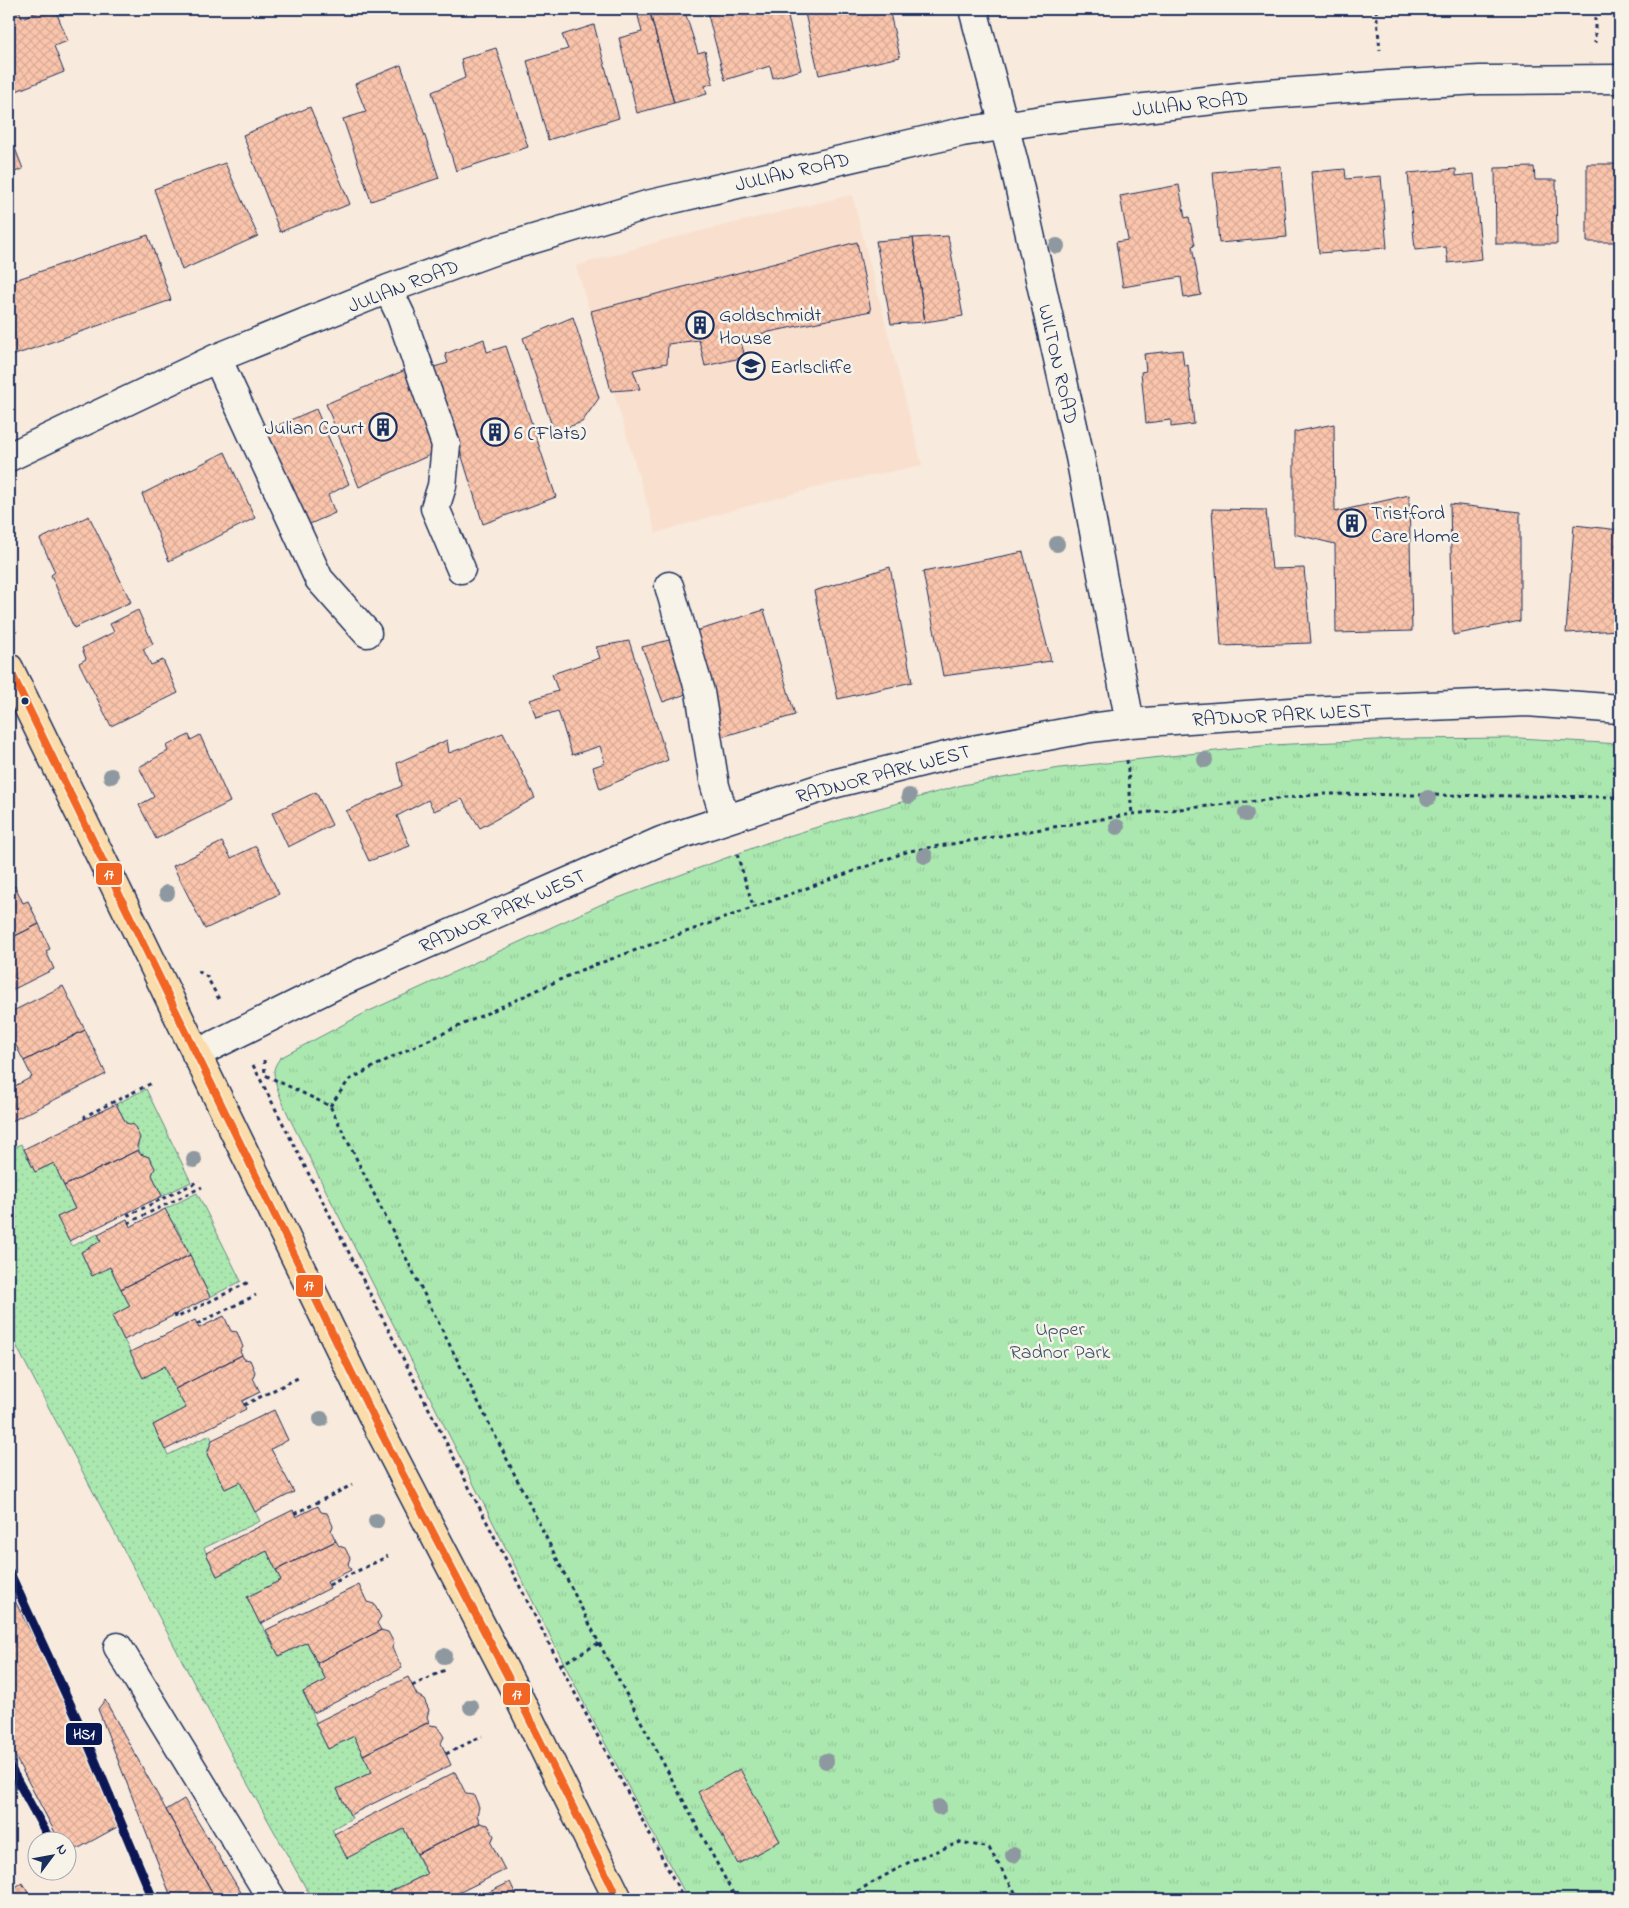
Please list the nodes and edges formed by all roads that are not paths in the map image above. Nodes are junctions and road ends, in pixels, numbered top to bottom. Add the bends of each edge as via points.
1 (973, 9) edge
2 (1620, 79) edge
3 (1004, 126) junction
4 (388, 289) junction
5 (217, 358) junction
6 (9, 457) edge
7 (461, 569) dead end
8 (669, 586) dead end
9 (367, 633) dead end
10 (9, 668) edge
11 (1620, 709) edge
12 (1130, 722) junction
13 (725, 818) junction
14 (196, 1054) junction
15 (118, 1647) dead end
16 (272, 1899) edge
17 (618, 1899) edge

1 - 3 street, WILTON ROAD
2 - 3 street, JULIAN ROAD via 1480,80 1256,95
3 - 4 street, JULIAN ROAD via 962,132 647,205 490,252
3 - 12 street, WILTON ROAD via 1080,457
4 - 5 street, JULIAN ROAD
4 - 7 street via 401,316 446,445 442,486 434,508
5 - 6 street, JULIAN ROAD
5 - 9 street via 319,579
8 - 13 street via 700,692 715,786
10 - 14 main road
11 - 12 street, RADNOR PARK WEST via 1527,702
12 - 13 street, RADNOR PARK WEST via 962,752 833,784
13 - 14 street, RADNOR PARK WEST via 661,840 342,981
14 - 17 main road via 375,1421 519,1698
15 - 16 street

